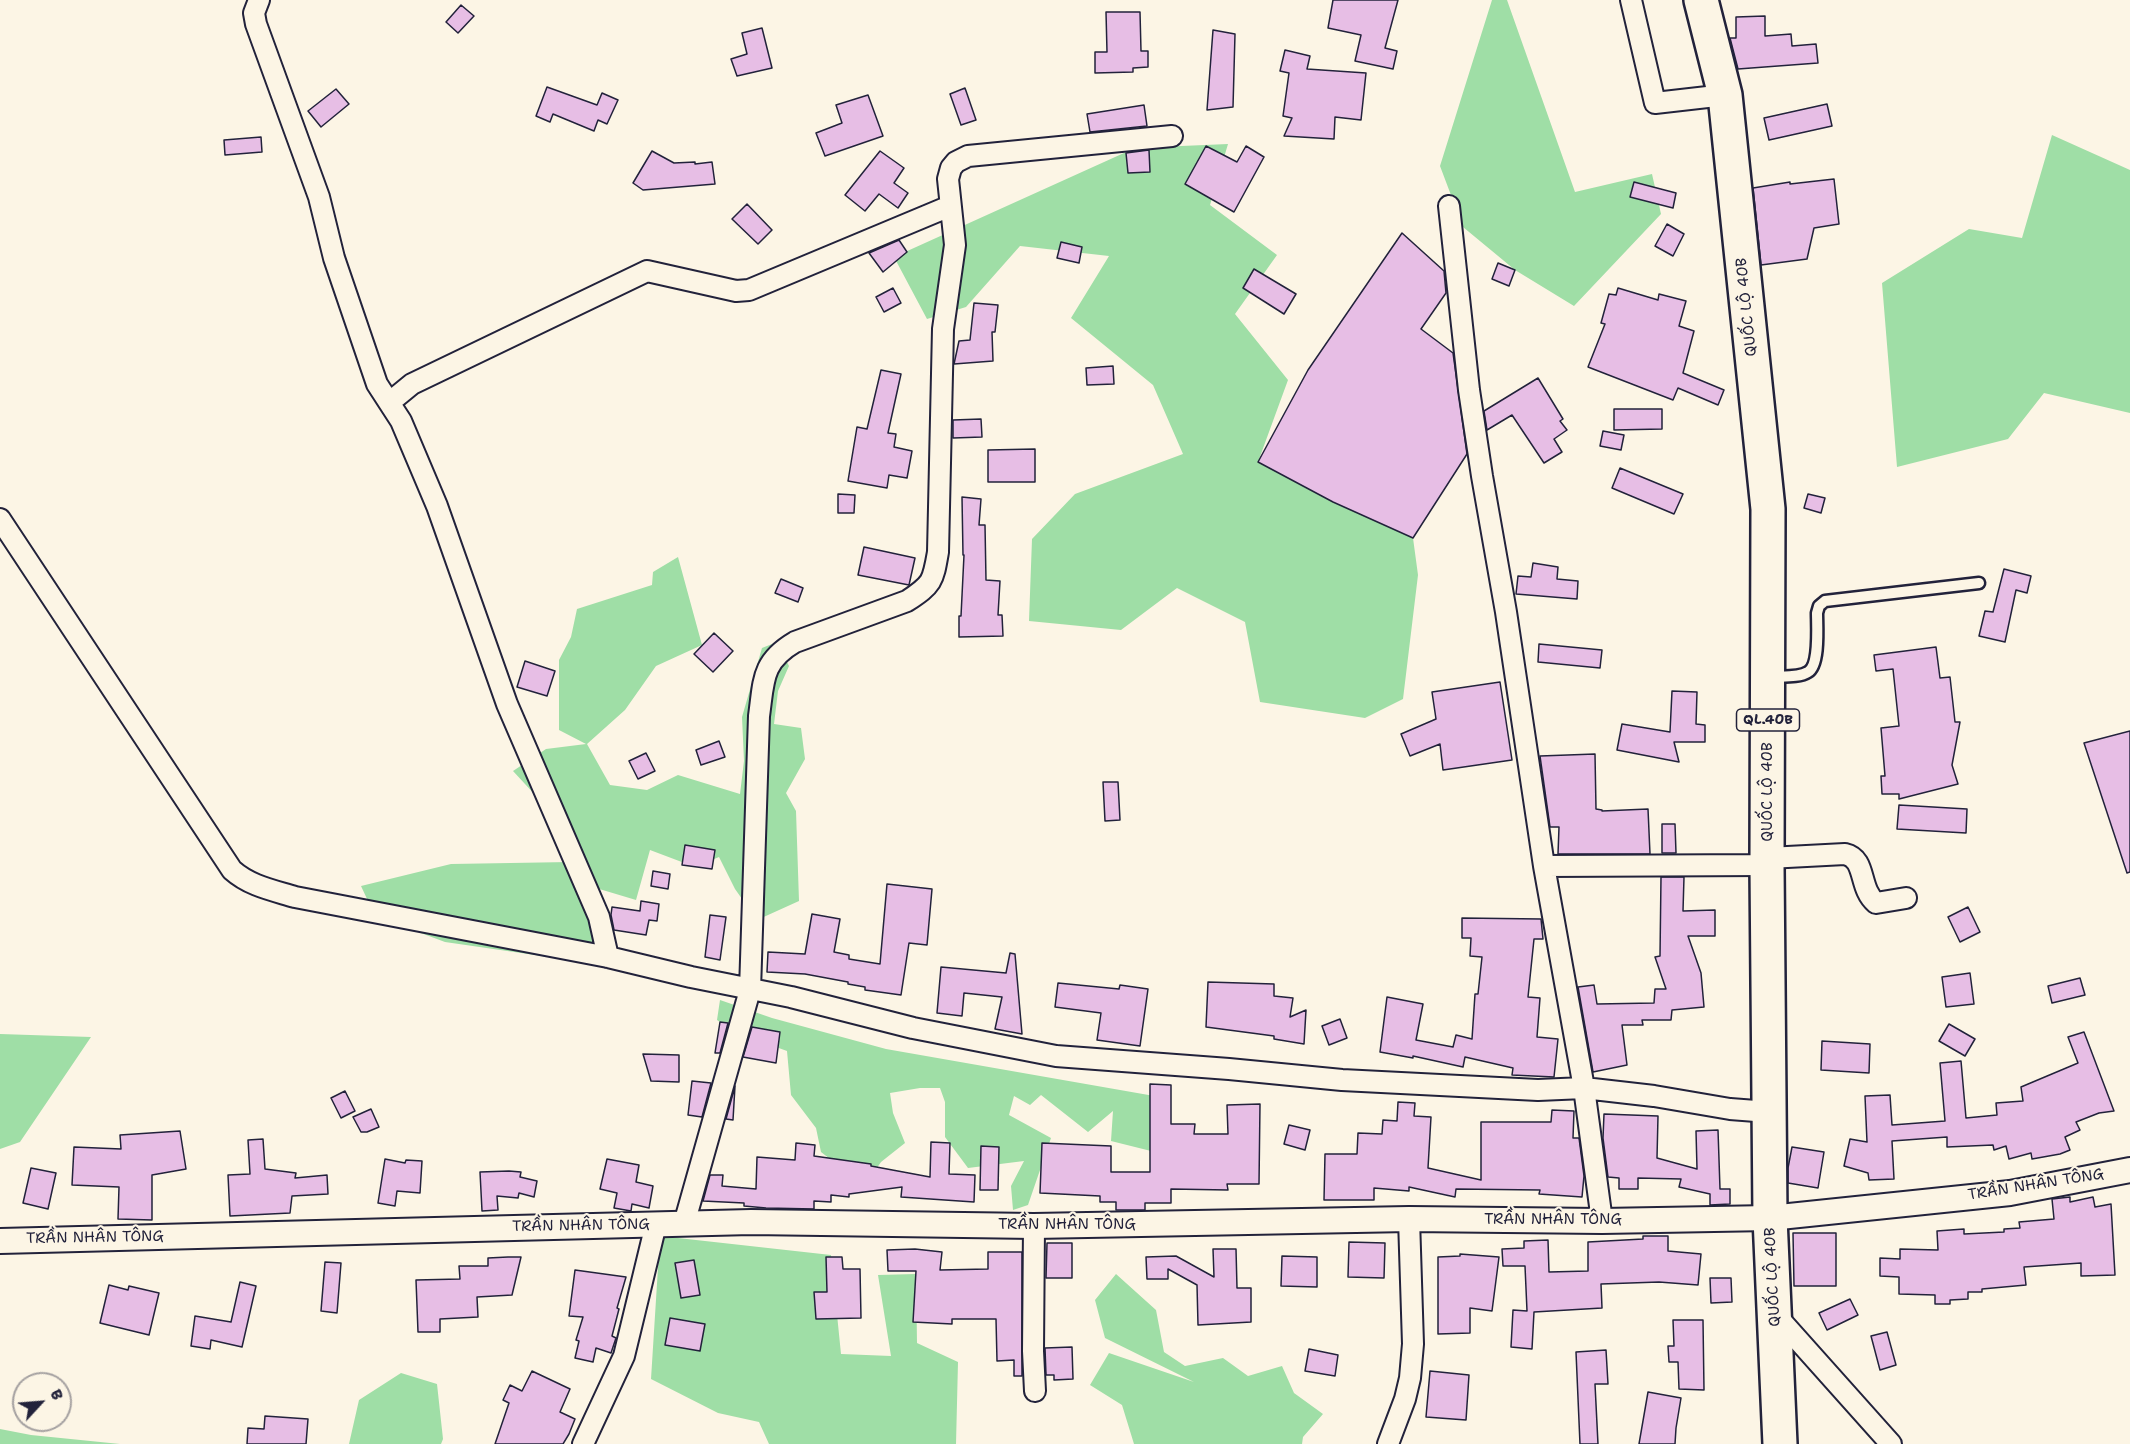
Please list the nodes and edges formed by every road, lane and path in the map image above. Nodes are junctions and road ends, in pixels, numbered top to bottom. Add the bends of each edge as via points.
1 (259, 0) edge
2 (1631, 0) edge
3 (1701, 0) edge
4 (1725, 95) junction
5 (1172, 136) dead end
6 (951, 206) junction
7 (1449, 206) dead end
8 (390, 402) junction
9 (0, 519) edge
10 (1979, 583) dead end
11 (1767, 678) junction
12 (1767, 861) junction
13 (1544, 866) junction
14 (1906, 898) dead end
15 (608, 957) junction
16 (750, 990) junction
17 (1584, 1088) junction
18 (1768, 1112) junction
19 (2130, 1170) edge
20 (1770, 1218) junction
21 (1409, 1219) junction
22 (1602, 1221) junction
23 (656, 1224) junction
24 (684, 1224) junction
25 (1034, 1226) junction
26 (0, 1240) edge
27 (1774, 1313) junction
28 (1035, 1391) dead end
29 (583, 1444) edge
30 (1388, 1444) edge
31 (1780, 1444) edge
32 (1891, 1444) edge

1 - 8 street via 254,13 256,24 320,197 334,258 362,343 377,384
2 - 4 street via 1655,103
3 - 4 highway, QUỐC LỘ 40B / QL.40B
4 - 11 highway, QUỐC LỘ 40B / QL.40B via 1768,509
5 - 6 street via 968,156 951,168
6 - 8 street via 749,290 736,291 647,271 412,384
6 - 16 street via 955,245 943,329 938,552 933,580 907,601 795,642 780,651 765,671 759,716
7 - 13 street via 1471,401
8 - 15 street via 437,506 507,704 595,906
9 - 15 street via 201,825 232,870 243,879 295,897
10 - 11 lane via 1825,601 1817,613 1814,666 1802,674
11 - 12 highway, QUỐC LỘ 40B / QL.40B
12 - 13 street
12 - 14 street via 1853,856 1866,893 1876,903
12 - 18 highway, QUỐC LỘ 40B / QL.40B
13 - 17 street
15 - 16 street
16 - 17 street via 1056,1056 1342,1080 1538,1090
16 - 24 street
17 - 18 street
17 - 22 street
18 - 20 highway, QUỐC LỘ 40B / QL.40B
19 - 20 street, TRẦN NHÂN TÔNG via 2010,1193
20 - 22 street, TRẦN NHÂN TÔNG
20 - 27 highway, QUỐC LỘ 40B / QL.40B
21 - 22 street, TRẦN NHÂN TÔNG
21 - 25 street, TRẦN NHÂN TÔNG
21 - 30 street via 1413,1344 1410,1378
23 - 24 street, TRẦN NHÂN TÔNG
23 - 26 street, TRẦN NHÂN TÔNG
23 - 29 street via 624,1356
24 - 25 street, TRẦN NHÂN TÔNG
25 - 28 street
27 - 31 highway, QUỐC LỘ 40B / QL.40B
27 - 32 street

